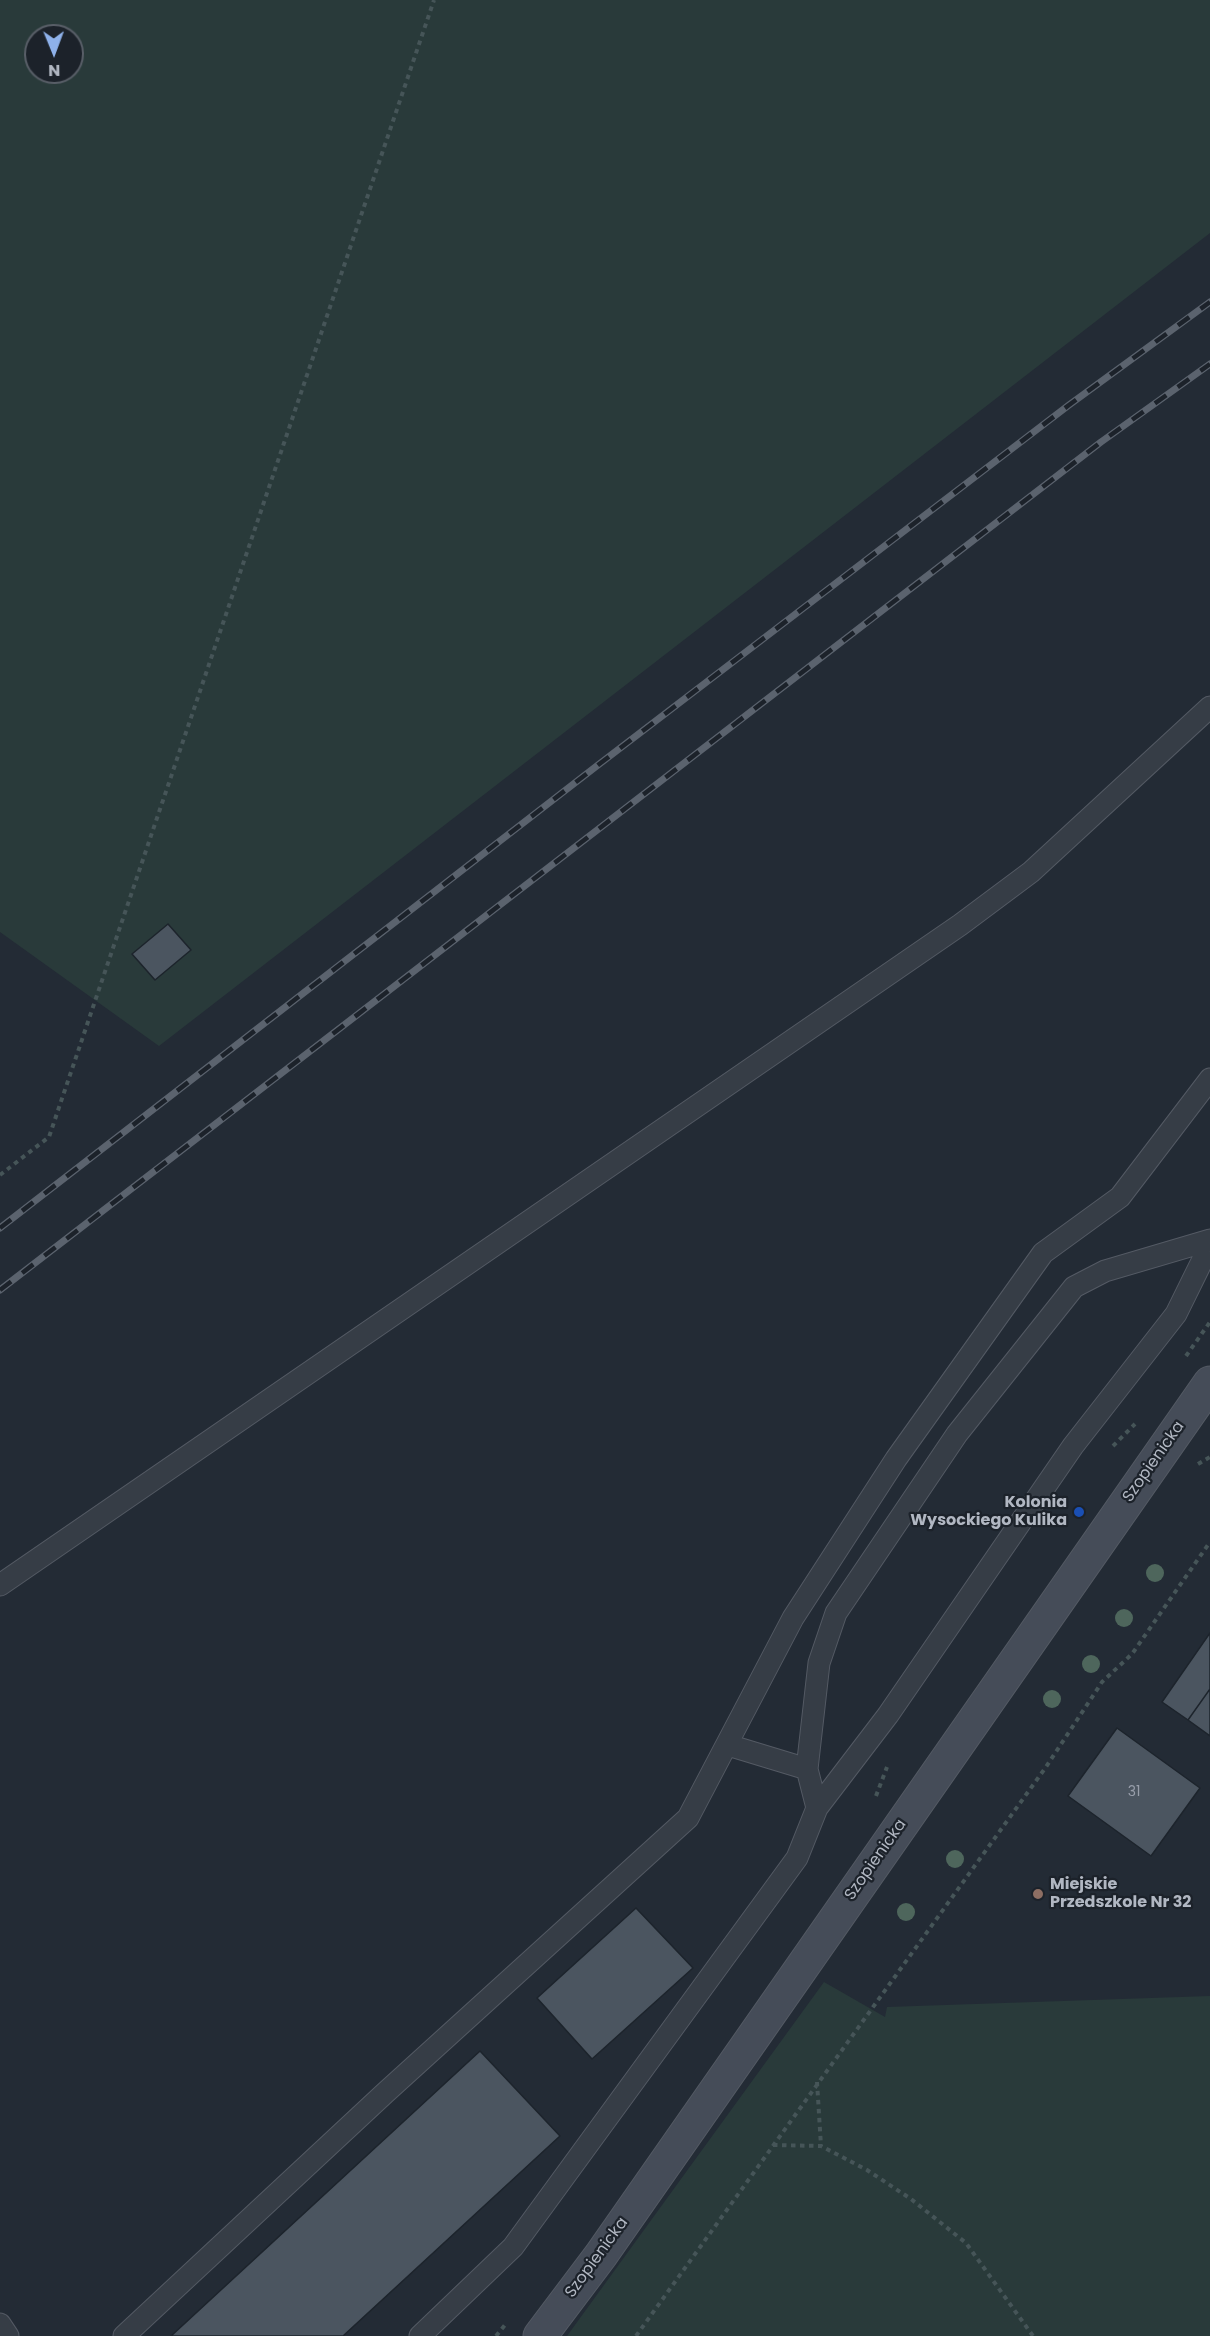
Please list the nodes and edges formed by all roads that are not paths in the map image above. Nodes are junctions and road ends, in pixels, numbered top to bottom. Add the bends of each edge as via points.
1 (1210, 707) edge
2 (1210, 1079) edge
3 (1210, 1240) edge
4 (1210, 1245) edge
5 (1210, 1383) edge
6 (0, 1585) edge
7 (728, 1745) junction
8 (807, 1768) junction
9 (816, 1808) junction
10 (0, 2324) edge
11 (8, 2336) edge
12 (124, 2336) edge
13 (420, 2336) edge
14 (540, 2336) edge

1 - 6 lane via 1031,872 960,926
2 - 7 lane via 1120,1197 1043,1253 896,1459 792,1618
3 - 8 lane via 1105,1271 1074,1287 957,1434 836,1613 819,1663
4 - 9 lane via 1176,1314 1073,1446 888,1714
5 - 14 street, Szopienicka via 601,2255
7 - 8 lane
7 - 12 lane via 688,1818
8 - 9 lane
9 - 13 lane via 797,1858 513,2247
10 - 11 lane

